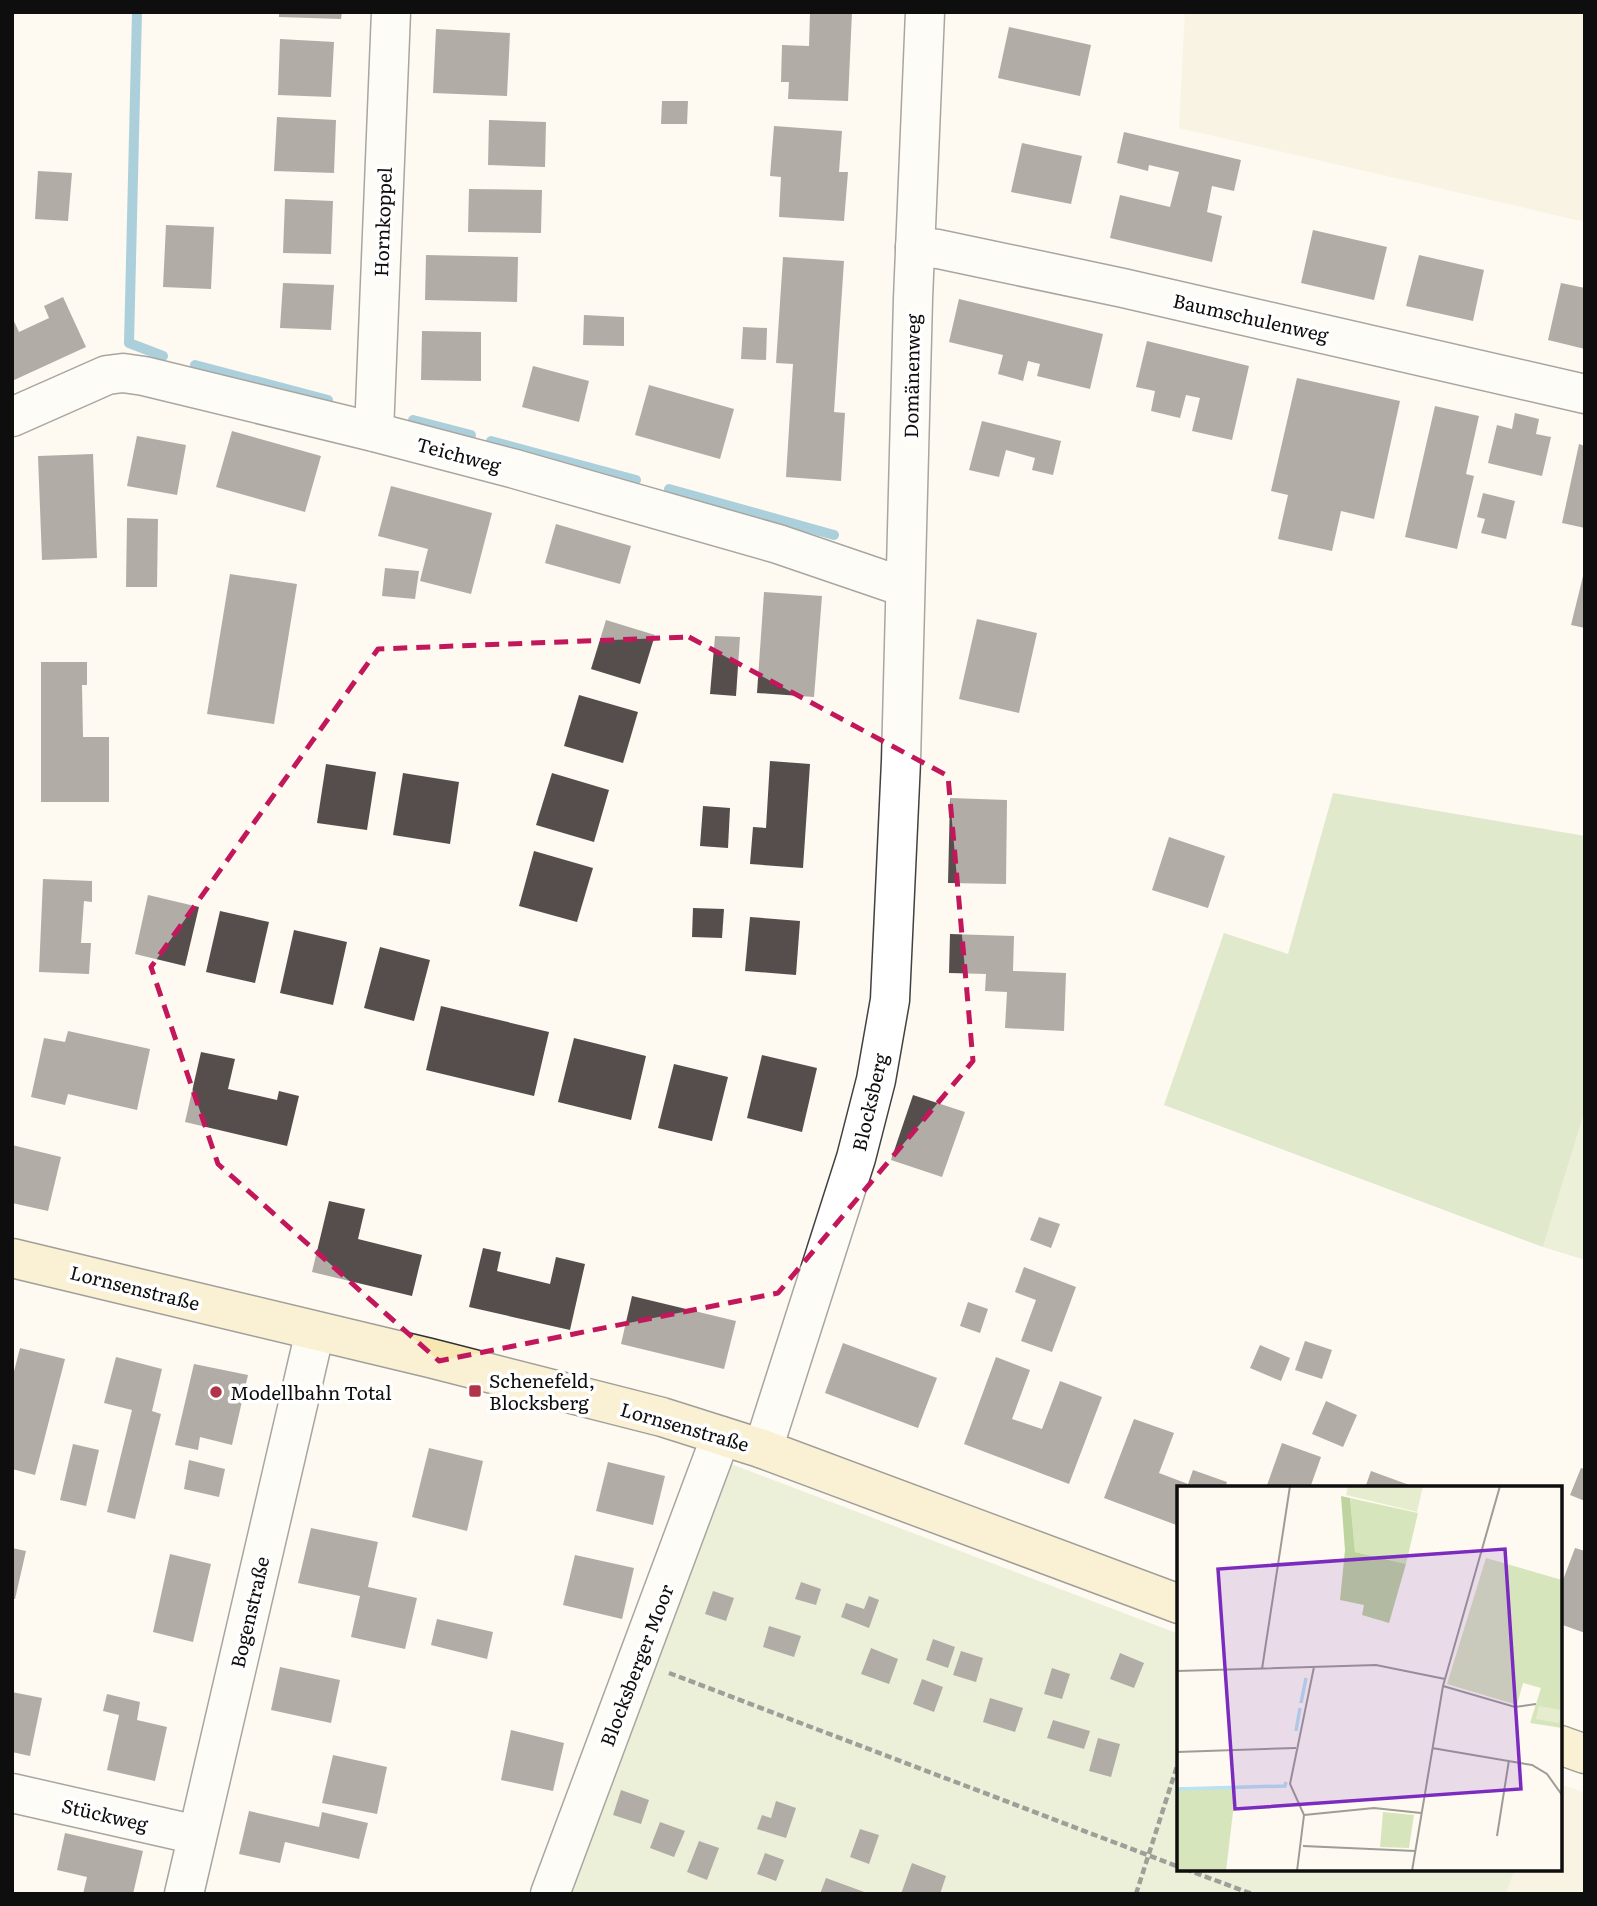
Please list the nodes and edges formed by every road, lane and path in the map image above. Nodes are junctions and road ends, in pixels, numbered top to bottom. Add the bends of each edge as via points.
1 (391, 12) edge
2 (925, 12) edge
3 (915, 247) junction
4 (1585, 394) edge
5 (12, 418) edge
6 (374, 432) junction
7 (904, 587) junction
8 (902, 740) joint
9 (12, 1258) edge
10 (315, 1331) junction
11 (721, 1436) junction
12 (763, 1449) junction
13 (1177, 1603) edge
14 (638, 1661) junction
15 (1562, 1746) edge
16 (1585, 1754) edge
17 (1177, 1766) edge
18 (12, 1793) edge
19 (197, 1835) junction
20 (1148, 1856) junction
21 (1177, 1866) edge
22 (1190, 1871) edge
23 (184, 1894) edge
24 (550, 1894) edge
25 (1136, 1894) edge
26 (1252, 1894) edge

1 - 6 street, Hornkoppel
2 - 3 street, Domänenweg
3 - 4 street, Baumschulenweg via 1136,291
3 - 7 street, Domänenweg
5 - 6 street, Teichweg via 107,375 123,373
6 - 7 street, Teichweg via 778,544
7 - 8 street, Domänenweg
8 - 12 street, Blocksberg via 890,1000 876,1080 853,1171
9 - 10 street, Lornsenstraße
10 - 11 street, Lornsenstraße via 635,1410
10 - 19 street, Bogenstraße
11 - 12 street, Lornsenstraße
11 - 14 street, Blocksberger Moor
12 - 13 street, Lornsenstraße
14 - 20 path
14 - 24 street, Blocksberger Moor
15 - 16 street
17 - 20 path
18 - 19 street, Stückweg
19 - 23 street, Bogenstraße
20 - 21 path
20 - 25 path
22 - 26 path

